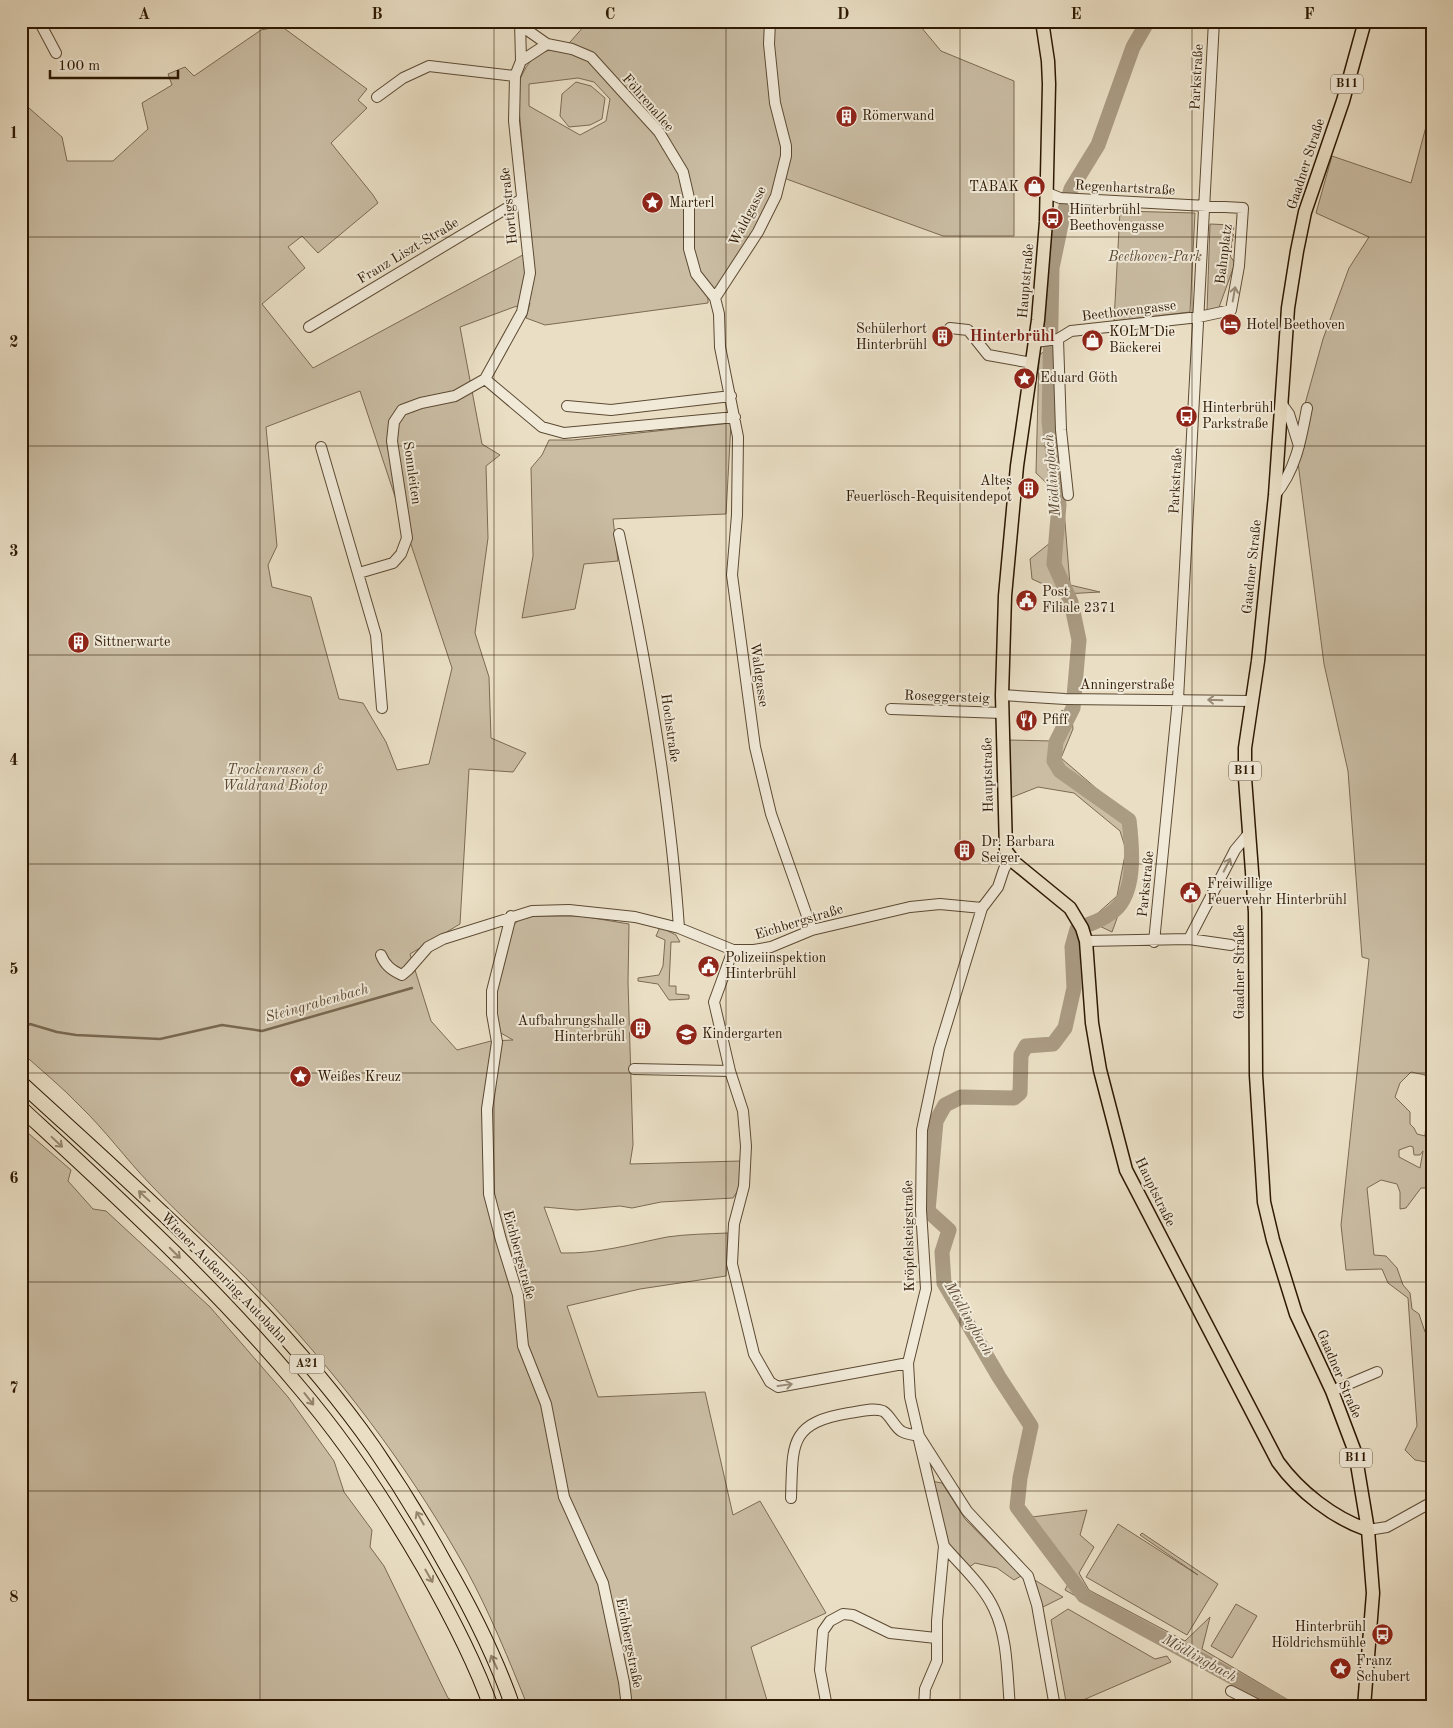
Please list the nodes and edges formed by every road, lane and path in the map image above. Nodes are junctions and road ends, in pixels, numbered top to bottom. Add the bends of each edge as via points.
1 (39, 21) edge
2 (770, 21) edge
3 (1042, 21) edge
4 (1214, 21) edge
5 (1365, 21) edge
6 (520, 23) edge
7 (547, 44) junction
8 (56, 53) dead end
9 (520, 61) junction
10 (515, 76) junction
11 (377, 97) dead end
12 (1045, 192) junction
13 (522, 199) junction
14 (1204, 206) junction
15 (715, 298) junction
16 (1199, 316) junction
17 (309, 327) dead end
18 (950, 328) dead end
19 (1056, 339) junction
20 (1038, 341) junction
21 (1032, 363) junction
22 (485, 379) junction
23 (731, 396) junction
24 (1281, 403) junction
25 (567, 406) dead end
26 (1307, 408) dead end
27 (735, 417) junction
28 (321, 446) dead end
29 (1300, 448) junction
30 (1068, 495) dead end
31 (1275, 495) junction
32 (619, 534) dead end
33 (359, 573) junction
34 (1002, 695) junction
35 (1178, 699) junction
36 (1252, 702) junction
37 (382, 708) dead end
38 (891, 709) dead end
39 (1002, 713) junction
40 (1250, 832) junction
41 (1010, 859) junction
42 (982, 908) junction
43 (511, 916) junction
44 (679, 928) junction
45 (812, 930) junction
46 (1083, 933) junction
47 (1189, 940) junction
48 (1154, 942) junction
49 (1231, 945) dead end
50 (733, 950) junction
51 (381, 955) dead end
52 (634, 1069) dead end
53 (730, 1071) junction
54 (21, 1083) edge
55 (21, 1108) edge
56 (908, 1363) junction
57 (1373, 1374) dead end
58 (1332, 1390) junction
59 (919, 1436) junction
60 (791, 1498) dead end
61 (1432, 1502) edge
62 (1368, 1530) junction
63 (944, 1546) junction
64 (936, 1638) junction
65 (1231, 1691) dead end
66 (491, 1707) edge
67 (513, 1707) edge
68 (627, 1707) edge
69 (827, 1707) edge
70 (924, 1707) edge
71 (1010, 1707) edge
72 (1055, 1707) edge
73 (1262, 1707) edge
74 (1364, 1707) edge

1 - 8 street
2 - 15 street, Waldgasse via 775,103 786,156 776,196 758,232
3 - 12 main road, Hauptstraße via 1049,84
4 - 14 street, Parkstraße
5 - 24 main road, Gaadner Straße / B11 via 1343,101 1305,212 1288,308
6 - 7 street, Föhrenallee
6 - 9 street, Hortigstraße
7 - 9 street
7 - 15 street, Föhrenallee via 591,57 659,132 683,172 689,198 689,249 696,274
9 - 10 street, Hortigstraße
10 - 11 street via 429,66 403,78
10 - 13 street, Hortigstraße via 514,121
12 - 14 street, Regenhartstraße via 1060,198
12 - 20 main road, Hauptstraße
13 - 17 street, Franz Liszt-Straße
13 - 22 street, Hortigstraße via 530,273 522,312
14 - 16 street, Parkstraße
16 -> 14 street, Bahnplatz via 1231,310 1243,208
15 - 23 street, Waldgasse via 720,347
16 - 19 street, Beethovengasse via 1071,331
16 - 35 street, Parkstraße
18 - 21 street via 968,330 988,355
19 - 20 street, Beethovengasse
19 - 30 street
20 - 21 main road, Hauptstraße
21 - 34 main road, Hauptstraße via 1017,466 1005,596
22 - 27 street via 542,427 564,433
22 - 33 street, Sonnleiten via 455,396 402,410 394,422 392,441 407,538 401,554 393,563
23 - 25 street via 611,410
23 - 27 street, Waldgasse
24 - 29 street via 1289,414
24 - 31 main road, Gaadner Straße / B11
26 - 29 street
27 - 45 street, Waldgasse via 738,447 732,575 756,747 770,814
28 - 33 street
29 - 31 street
31 - 36 main road, Gaadner Straße / B11
32 - 44 street, Hochstraße via 651,692 676,876
33 - 37 street via 376,634
34 - 35 street, Anningerstraße via 1064,699
34 - 39 main road, Hauptstraße
36 -> 35 street, Anningerstraße
35 - 48 street, Parkstraße
36 - 40 main road, Gaadner Straße / B11 via 1245,748
38 - 39 street, Roseggersteig
39 - 41 main road, Hauptstraße via 1004,838
47 -> 40 street via 1235,850
40 - 58 main road, Gaadner Straße / B11 via 1255,912 1256,1075 1264,1202 1296,1314
41 - 42 street via 998,887
41 - 46 main road via 1070,908
42 - 45 street, Eichbergstraße via 940,904 910,907
42 - 56 street, Kröpfelsteigstraße via 939,1050 922,1130 921,1210 926,1289
43 - 44 street, Eichbergstraße via 532,911 570,910 635,917
43 - 51 street, Eichbergstraße via 428,947 402,975 388,967
43 - 68 street, Eichbergstraße via 492,991 497,1042 486,1109 489,1194 518,1295 523,1346 546,1404 564,1497 603,1583
44 - 50 street, Eichbergstraße
45 - 50 street, Eichbergstraße via 771,946
46 - 48 street
46 - 62 main road, Hauptstraße via 1100,1070 1126,1170 1278,1462 1295,1483 1330,1510
47 - 48 street
47 - 49 street
50 - 53 street via 714,1002
52 - 53 street
53 -> 56 street via 743,1111 746,1146 744,1186 734,1224 732,1264 754,1354 770,1382 778,1387
67 -> 54 highway, Wiener Außenring Autobahn / A21 via 467,1602 417,1512 373,1447 315,1373 242,1292 160,1211
55 -> 66 highway, Wiener Außenring Autobahn / A21 via 223,1302 300,1387 398,1522 447,1608
56 - 59 street, Kröpfelsteigstraße via 910,1397
57 - 58 street
58 - 62 main road, Gaadner Straße / B11 via 1355,1452
59 - 60 street via 902,1432 884,1412 875,1409 823,1418 809,1426 797,1441
59 - 63 street
59 - 72 street, Kröpfelsteigstraße via 967,1512 1028,1576 1037,1605
61 - 62 street via 1387,1527
62 - 74 main road, Gaadner Straße / B11 via 1373,1593
63 - 64 street
63 - 71 street via 980,1587 994,1610 1004,1646
64 - 69 street via 890,1632 852,1615 843,1614 830,1622 823,1631 820,1670
64 - 70 street via 937,1661 926,1689
65 - 73 street

